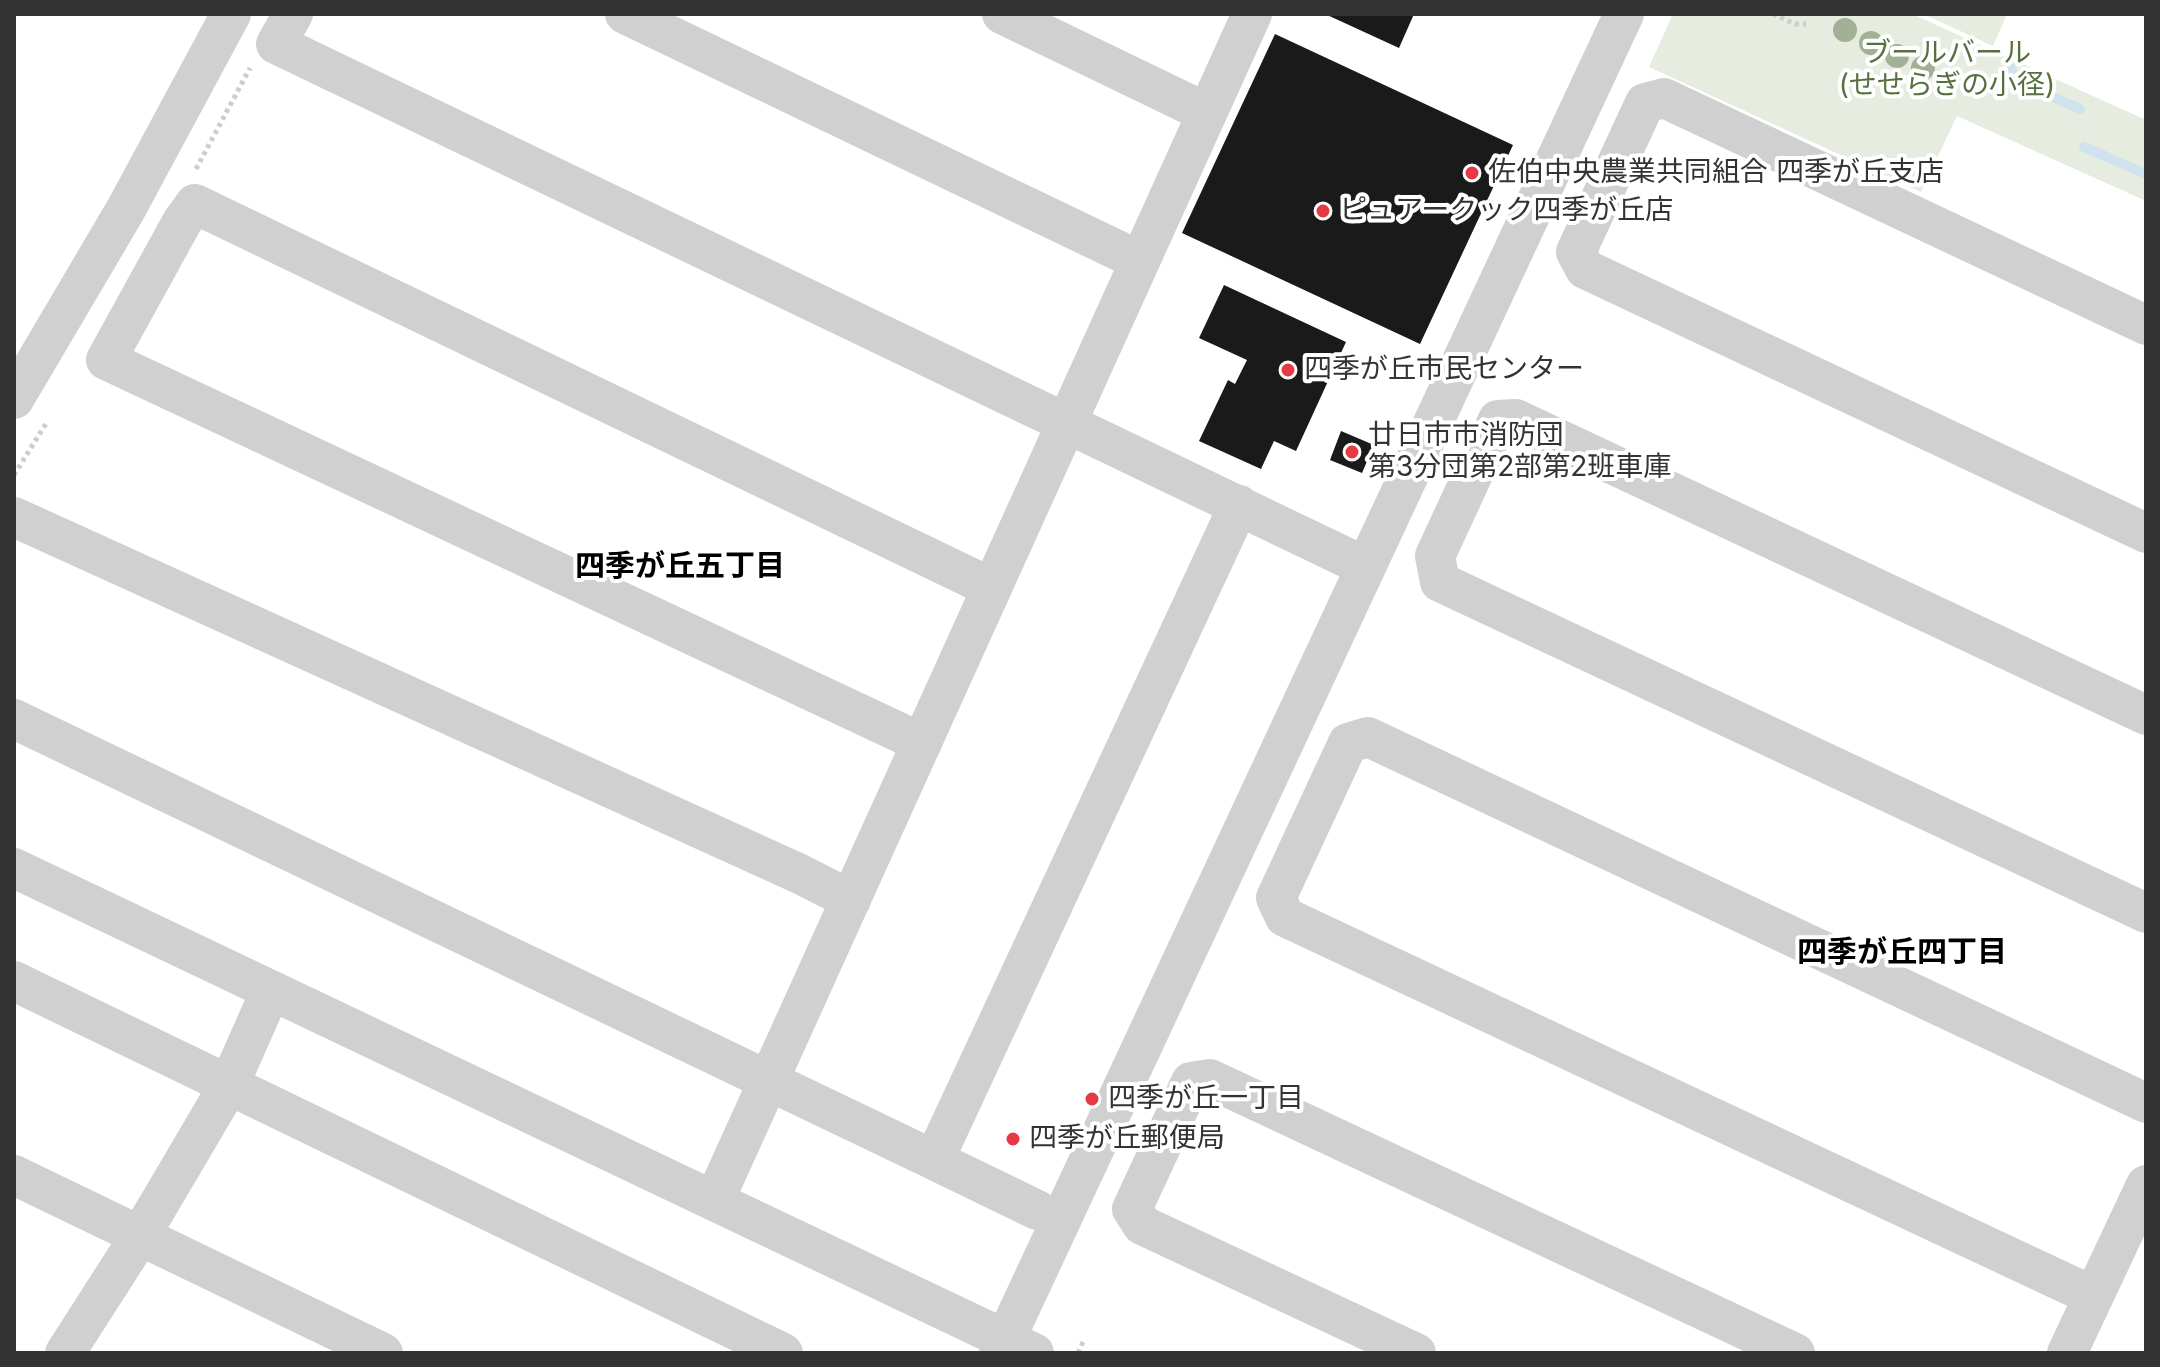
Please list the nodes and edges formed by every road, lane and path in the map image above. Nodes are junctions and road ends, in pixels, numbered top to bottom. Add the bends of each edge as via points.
1 (231, 14) edge
2 (293, 14) edge
3 (625, 14) edge
4 (1002, 14) edge
5 (1252, 14) edge
6 (1624, 14) edge
7 (1773, 14) edge
8 (1806, 24) dead end
9 (1207, 113) junction
10 (1140, 261) junction
11 (2146, 325) edge
12 (14, 399) edge
13 (1066, 424) junction
14 (1239, 505) junction
15 (14, 517) edge
16 (2146, 533) edge
17 (1366, 567) junction
18 (992, 588) junction
19 (2146, 715) edge
20 (14, 719) edge
21 (922, 743) junction
22 (14, 868) edge
23 (851, 900) junction
24 (2146, 913) edge
25 (14, 981) edge
26 (271, 990) junction
27 (768, 1083) junction
28 (229, 1085) junction
29 (2146, 1103) edge
30 (934, 1160) junction
31 (14, 1175) edge
32 (2146, 1185) edge
33 (714, 1201) junction
34 (1037, 1210) dead end
35 (140, 1236) junction
36 (2093, 1296) junction
37 (1083, 1342) dead end
38 (1013, 1348) edge
39 (68, 1352) edge
40 (383, 1353) edge
41 (783, 1353) edge
42 (1078, 1353) edge
43 (1416, 1353) edge
44 (1795, 1353) edge
45 (2067, 1353) edge

1 - 12 street via 126,209
2 - 13 street via 276,44
3 - 10 street
4 - 9 street
5 - 9 street
6 - 17 street
7 - 8 path
9 - 10 street
10 - 13 street
11 - 16 street via 1664,98 1645,103 1576,252 1585,269
13 - 14 street
13 - 18 street
14 - 17 street
14 - 30 street
15 - 23 street
17 - 38 street
18 - 21 street
18 - 21 street via 195,204 106,360
19 - 24 street via 1516,419 1498,420 1435,556 1440,582
20 - 27 street
21 - 23 street
22 - 26 street
23 - 27 street
25 - 28 street
26 - 28 street
26 - 33 street
27 - 30 street
27 - 33 street
28 - 35 street
28 - 41 street
29 - 36 street via 1368,737 1348,743 1276,898 1285,917
30 - 34 street
31 - 35 street
32 - 36 street
33 - 38 street
35 - 39 street
35 - 40 street
36 - 45 street
37 - 42 path
43 - 44 street via 1142,1225 1132,1209 1191,1082 1210,1079

